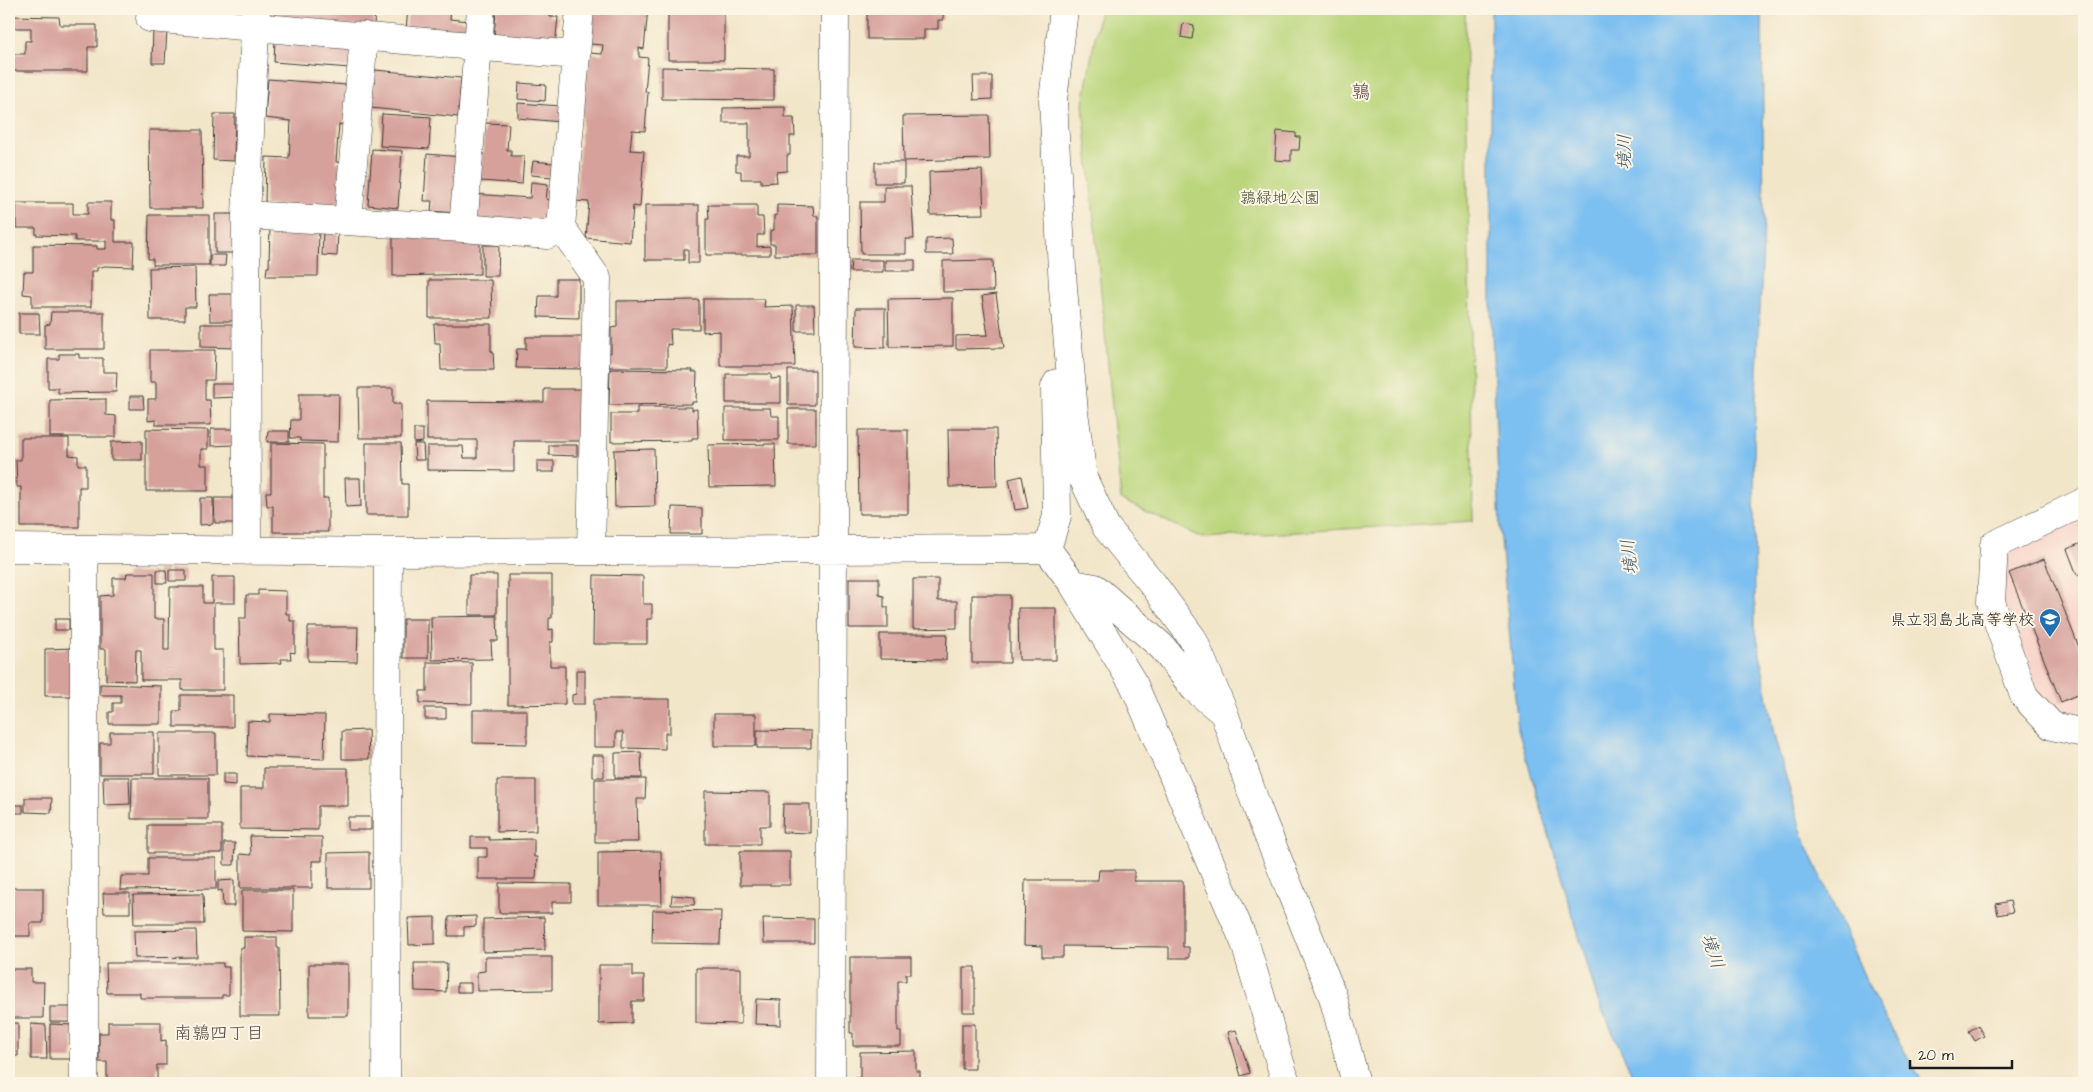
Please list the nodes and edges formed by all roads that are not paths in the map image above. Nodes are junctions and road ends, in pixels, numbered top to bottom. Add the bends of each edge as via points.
1 (151, 9) edge
2 (481, 9) edge
3 (580, 9) edge
4 (835, 9) edge
5 (1064, 9) edge
6 (255, 18) edge
7 (364, 36) junction
8 (478, 46) junction
9 (576, 55) junction
10 (246, 215) junction
11 (348, 222) junction
12 (561, 227) junction
13 (463, 228) junction
14 (1068, 350) junction
15 (2084, 502) edge
16 (9, 548) edge
17 (84, 549) junction
18 (1047, 549) junction
19 (833, 550) junction
20 (247, 551) junction
21 (592, 551) junction
22 (388, 552) junction
23 (1073, 584) junction
24 (1224, 713) junction
25 (2084, 733) edge
26 (84, 1083) edge
27 (386, 1083) edge
28 (831, 1083) edge
29 (1286, 1083) edge
30 (1356, 1083) edge

1 - 6 street via 150,18
2 - 8 street
3 - 9 street
4 - 19 street
5 - 14 street via 1053,100
6 - 7 street
6 - 10 street
7 - 8 street
7 - 11 street
8 - 9 street
8 - 13 street
9 - 12 street
10 - 11 street
10 - 20 street
11 - 13 street
12 - 13 street via 547,235
12 - 21 street via 597,278
14 - 18 street via 1055,388 1057,516
14 - 24 street via 1083,478 1106,527 1193,639
15 - 25 street via 1994,544 1991,602 2024,696 2052,726
16 - 17 street
17 - 20 street
17 - 26 street
18 - 19 street
18 - 23 street
19 - 21 street
19 - 28 street
20 - 22 street
21 - 22 street
22 - 27 street
23 - 24 street via 1096,588 1162,647 1194,688
23 - 29 street via 1134,685 1165,756 1244,943
24 - 30 street via 1258,810 1333,997

